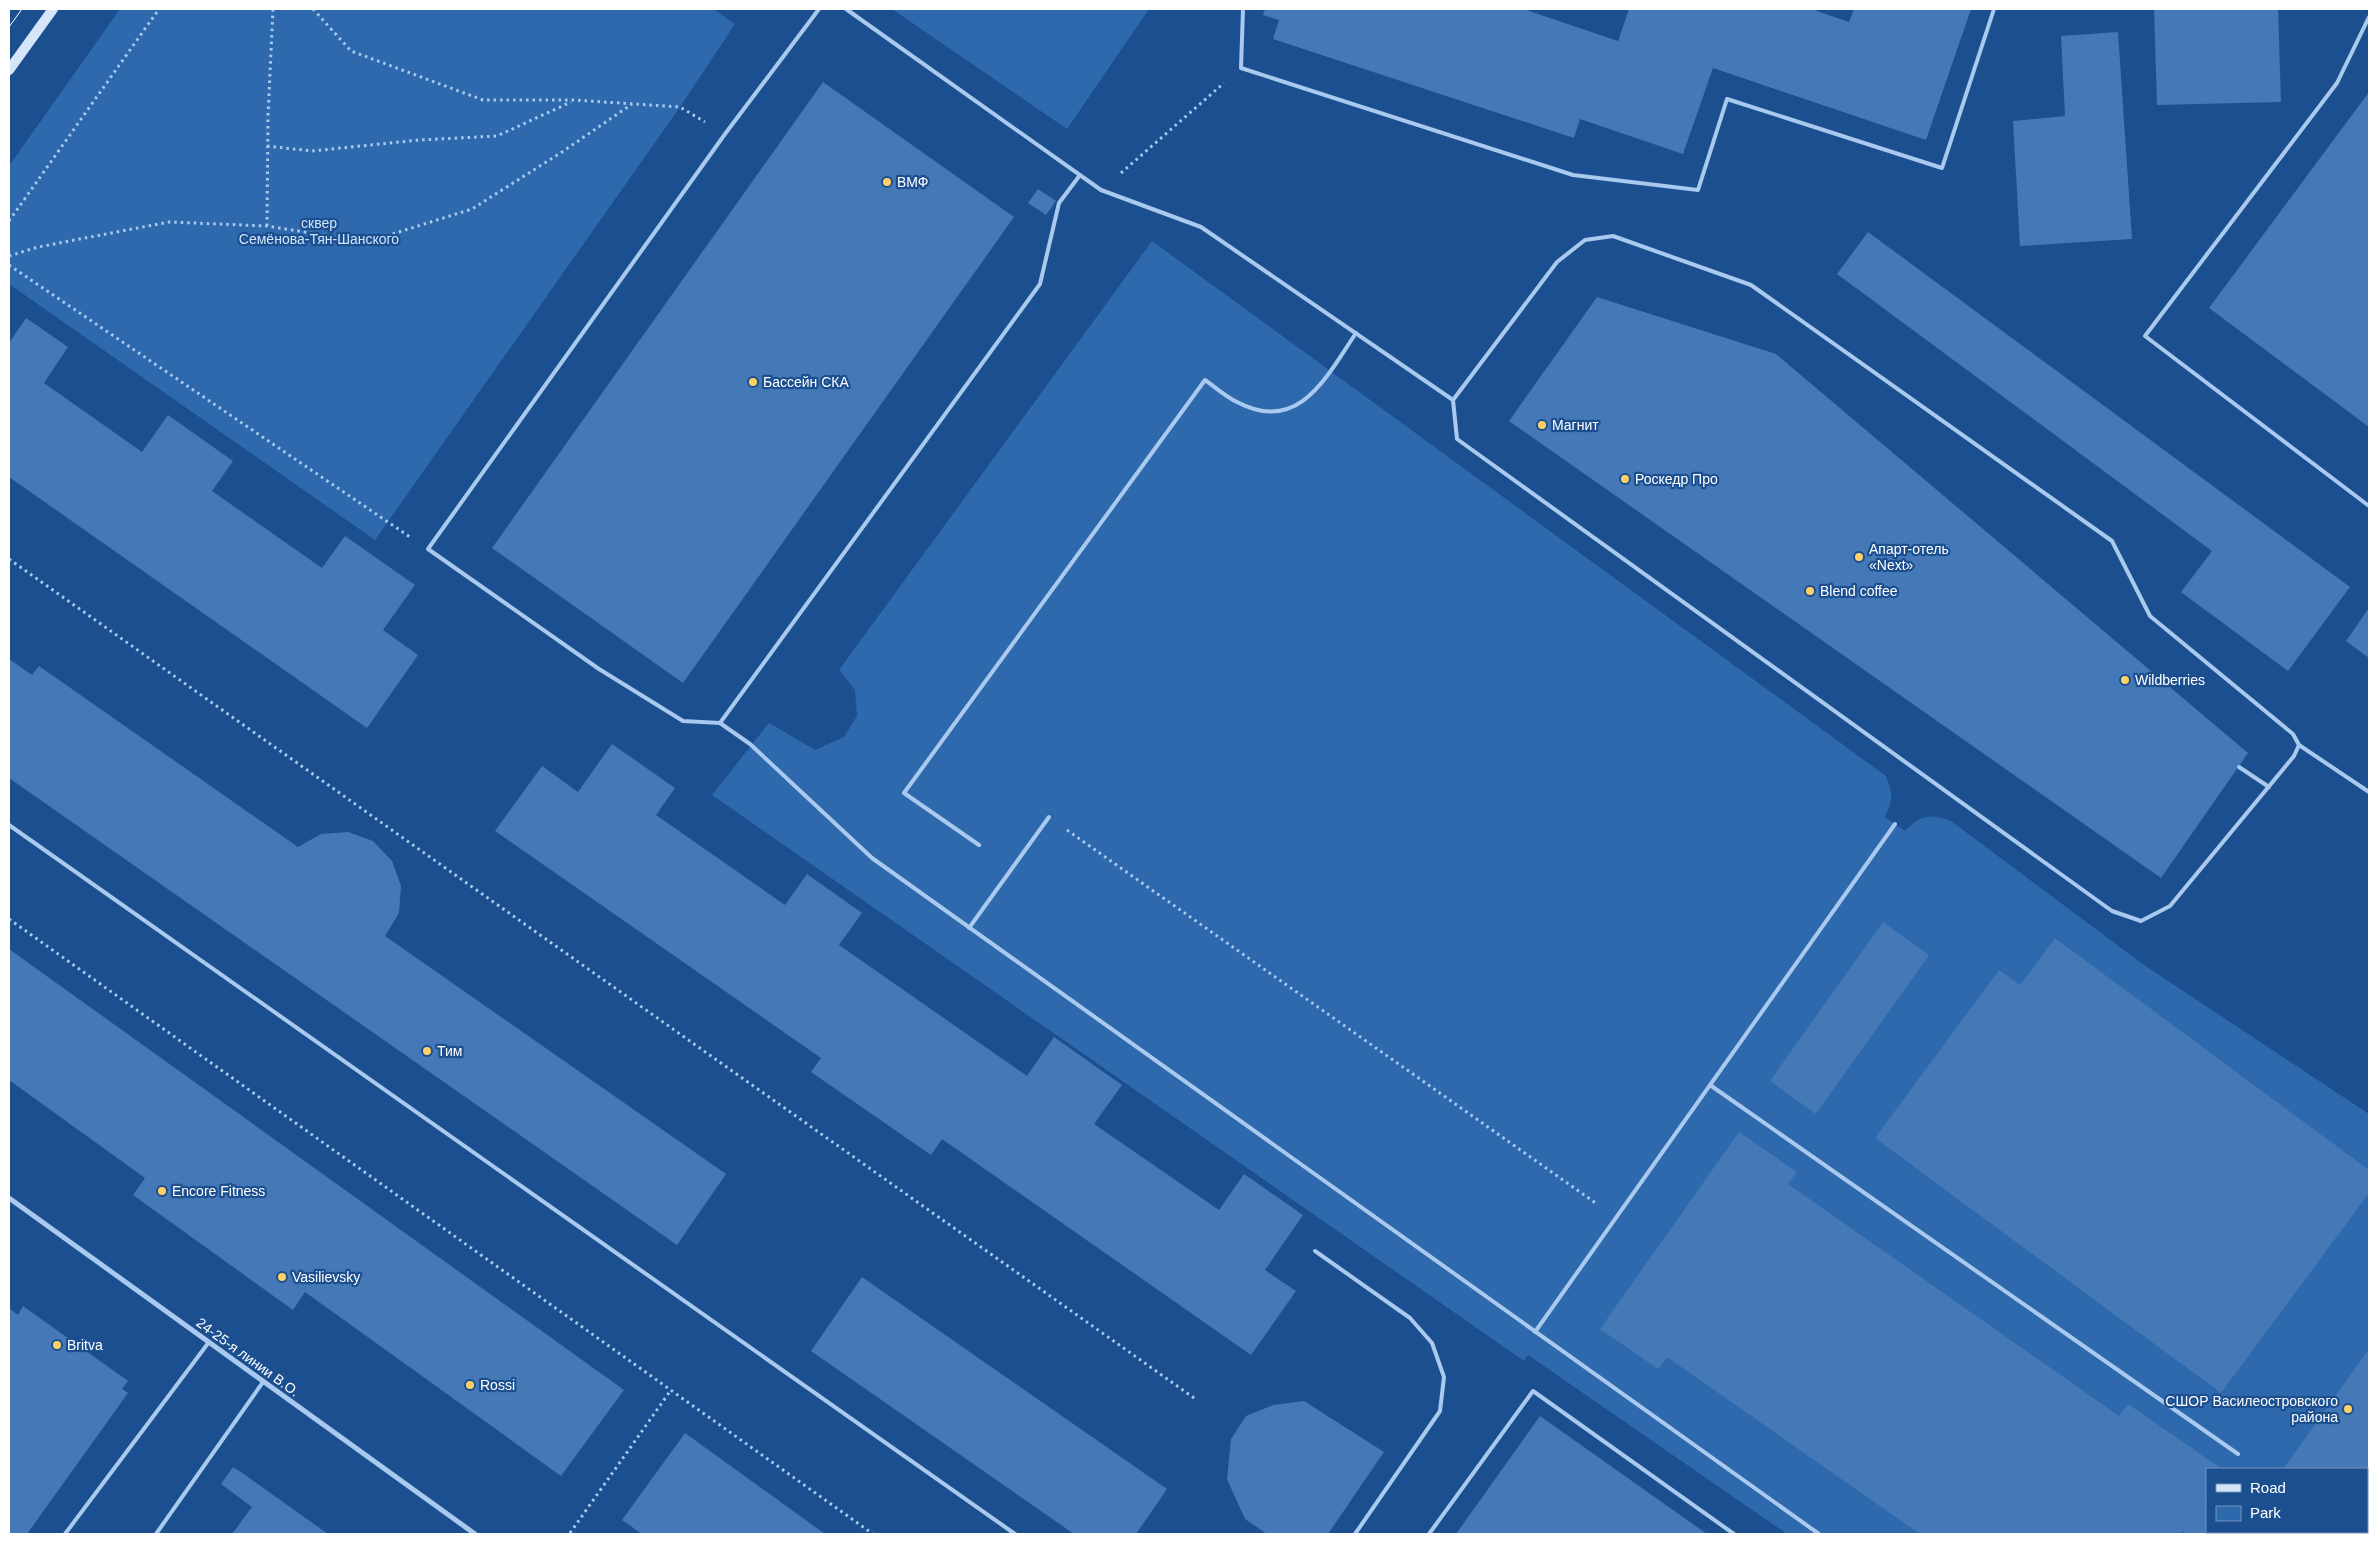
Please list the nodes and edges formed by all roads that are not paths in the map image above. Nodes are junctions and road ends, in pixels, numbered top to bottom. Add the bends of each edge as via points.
1 (53, 9) edge
2 (819, 9) edge
3 (846, 9) edge
4 (1242, 9) edge
5 (1994, 9) edge
6 (2369, 17) edge
7 (9, 70) edge
8 (1080, 175) junction
9 (1356, 333) junction
10 (1452, 400) junction
11 (2369, 506) edge
12 (720, 724) junction
13 (2299, 744) junction
14 (2239, 767) dead end
15 (2270, 787) junction
16 (2369, 792) edge
17 (1049, 817) road end
18 (1895, 824) dead end
19 (9, 825) edge
20 (979, 845) dead end
21 (969, 928) junction
22 (1710, 1085) junction
23 (9, 1198) edge
24 (1315, 1251) dead end
25 (1535, 1332) junction
26 (209, 1342) junction
27 (264, 1382) junction
28 (2238, 1454) dead end
29 (65, 1534) edge
30 (156, 1534) edge
31 (475, 1534) edge
32 (1015, 1534) edge
33 (1355, 1534) edge
34 (1429, 1534) edge
35 (1734, 1534) edge
36 (1819, 1534) edge

1 - 7 main road
2 - 12 lane via 725,134 428,549 598,669 684,721
3 - 8 lane
4 - 5 lane via 1241,68 1573,175 1698,190 1727,99 1942,168
6 - 11 lane via 2337,83 2145,336
8 - 9 lane via 1101,190 1201,227
8 - 12 lane via 1059,203 1040,284
9 - 10 lane
9 - 20 lane via 1314,392 1294,408 1266,413 1237,402 1205,380 904,793
10 - 13 lane via 1557,262 1585,240 1613,236 1751,285 2112,541 2150,616 2293,734
10 - 15 lane via 1458,439 2112,911 2141,921 2170,906
12 - 21 lane via 750,744 872,858
13 - 15 lane via 2294,756
13 - 16 lane
14 - 15 lane
17 - 21 lane
18 - 22 lane
19 - 32 lane
21 - 25 lane
22 - 25 lane
22 - 28 lane
23 - 26 street, 24-25-я линии В.О.
24 - 33 lane via 1410,1318 1432,1344 1444,1377 1440,1411
25 - 36 lane
26 - 27 street, 24-25-я линии В.О.
26 - 29 lane
27 - 30 lane
27 - 31 street, 24-25-я линии В.О.
34 - 35 lane via 1533,1392

